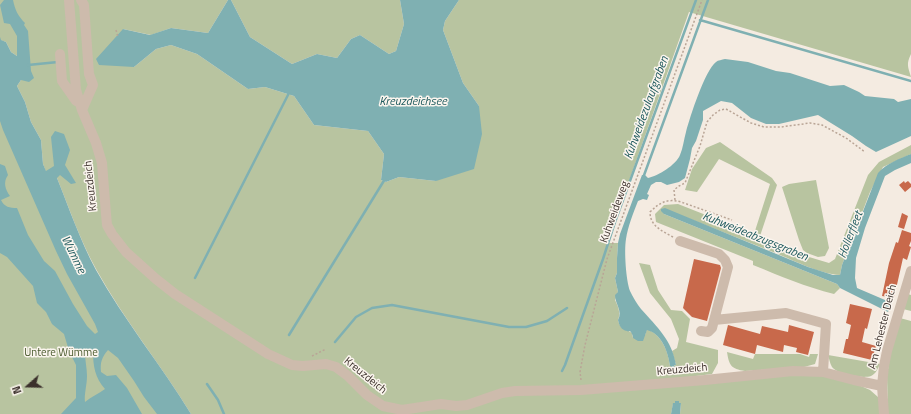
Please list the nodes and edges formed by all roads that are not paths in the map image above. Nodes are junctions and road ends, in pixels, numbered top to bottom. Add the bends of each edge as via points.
1 (69, 0) edge
2 (82, 0) edge
3 (60, 54) dead end
4 (82, 110) junction
5 (680, 241) road end
6 (911, 270) edge
7 (714, 320) junction
8 (701, 331) dead end
9 (823, 372) junction
10 (882, 386) junction
11 (884, 414) edge

1 - 4 street, Kreuzdeich via 76,90
2 - 4 street via 89,74 93,85
3 - 4 street via 62,81
4 - 9 street, Kreuzdeich via 102,163 107,224 126,252 176,294 268,354 292,366 326,364 336,367 383,406 402,410 441,404 456,406 516,391 581,390 793,371
5 - 7 street via 718,254 725,260 728,267
6 - 10 street, Am Lehester Deich via 887,351
7 - 8 street via 708,332
7 - 9 street via 786,313 826,324
9 - 10 street, Kreuzdeich
10 - 11 street, Am Lehester Deich

